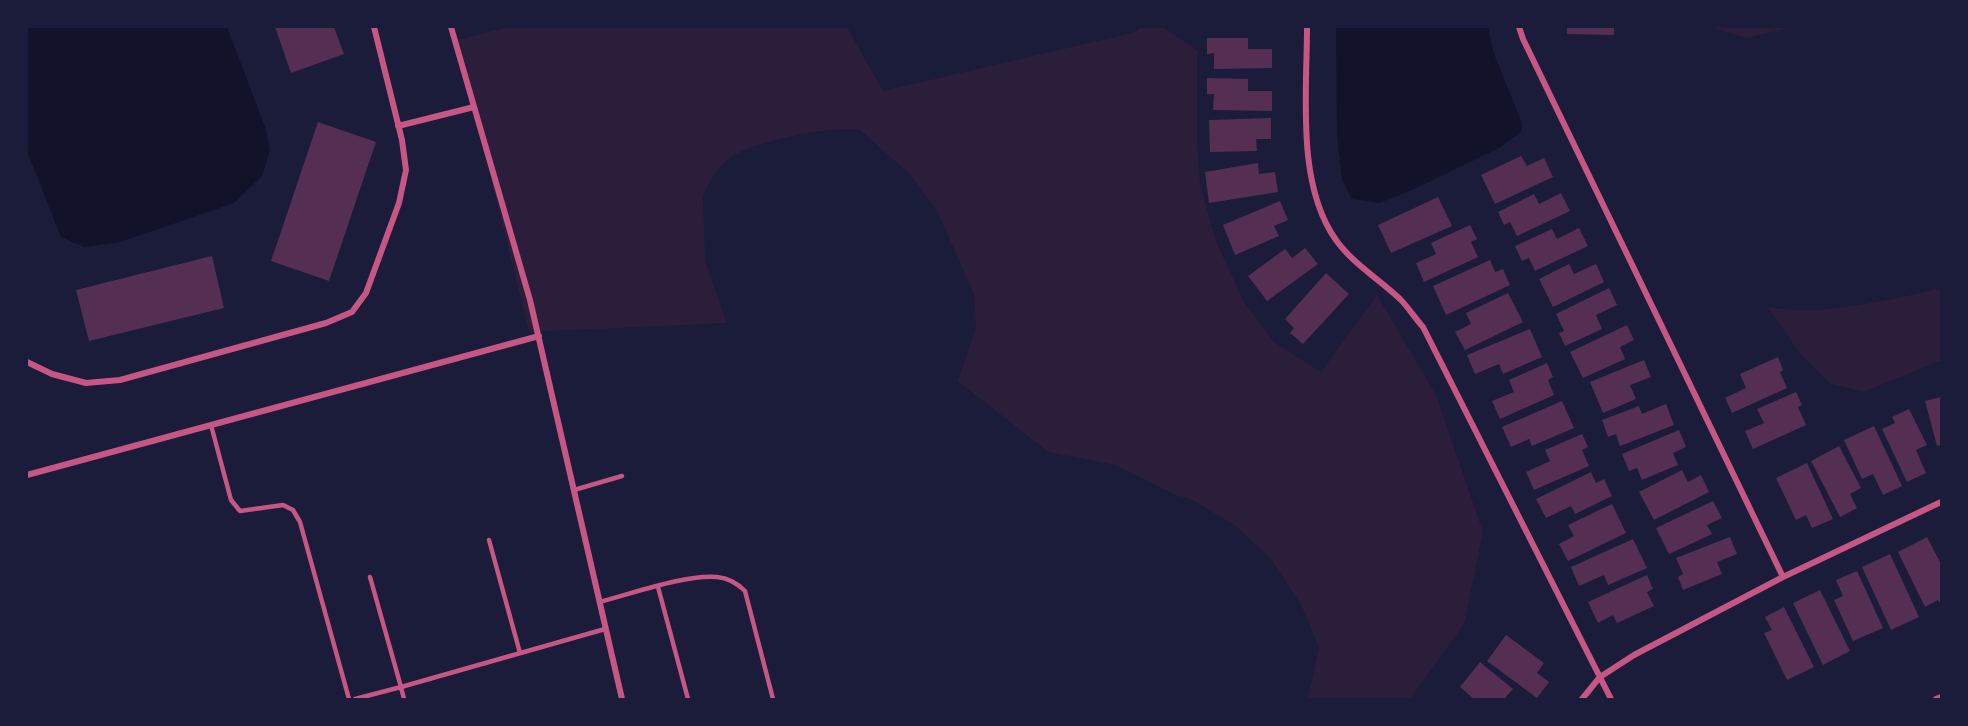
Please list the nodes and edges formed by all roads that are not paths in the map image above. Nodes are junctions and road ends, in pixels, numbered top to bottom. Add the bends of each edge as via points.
1 (374, 27) edge
2 (451, 27) edge
3 (1307, 27) edge
4 (1519, 27) edge
5 (474, 107) junction
6 (398, 126) junction
7 (539, 336) junction
8 (27, 362) edge
9 (211, 425) junction
10 (27, 475) edge
11 (622, 476) dead end
12 (574, 490) junction
13 (1941, 502) edge
14 (489, 540) dead end
15 (370, 577) dead end
16 (1783, 577) junction
17 (658, 587) junction
18 (599, 602) junction
19 (605, 629) junction
20 (520, 653) junction
21 (1600, 677) junction
22 (401, 687) junction
23 (1941, 697) edge
24 (349, 699) edge
25 (355, 699) edge
26 (404, 699) edge
27 (622, 699) edge
28 (688, 699) edge
29 (773, 699) edge
30 (1582, 699) edge
31 (1611, 699) edge
32 (1936, 699) edge

1 - 6 street
2 - 5 street
3 - 21 street via 1307,157 1318,208 1336,241 1400,299 1422,327
4 - 16 street
5 - 6 street
5 - 7 street
6 - 8 street via 406,170 399,203 366,293 352,312 326,323 120,380 86,383
7 - 9 street
7 - 12 street
9 - 10 street
9 - 24 lane via 231,500 240,511 283,505 293,510 300,522
11 - 12 lane
12 - 18 street
13 - 16 street
14 - 20 lane
15 - 22 lane
16 - 21 street
17 - 18 lane
17 - 28 lane
17 - 29 lane via 696,577 736,582 745,591
18 - 19 street
19 - 20 lane
19 - 27 street
20 - 22 lane
21 - 30 street
21 - 31 street
22 - 25 lane
22 - 26 lane
23 - 32 street

